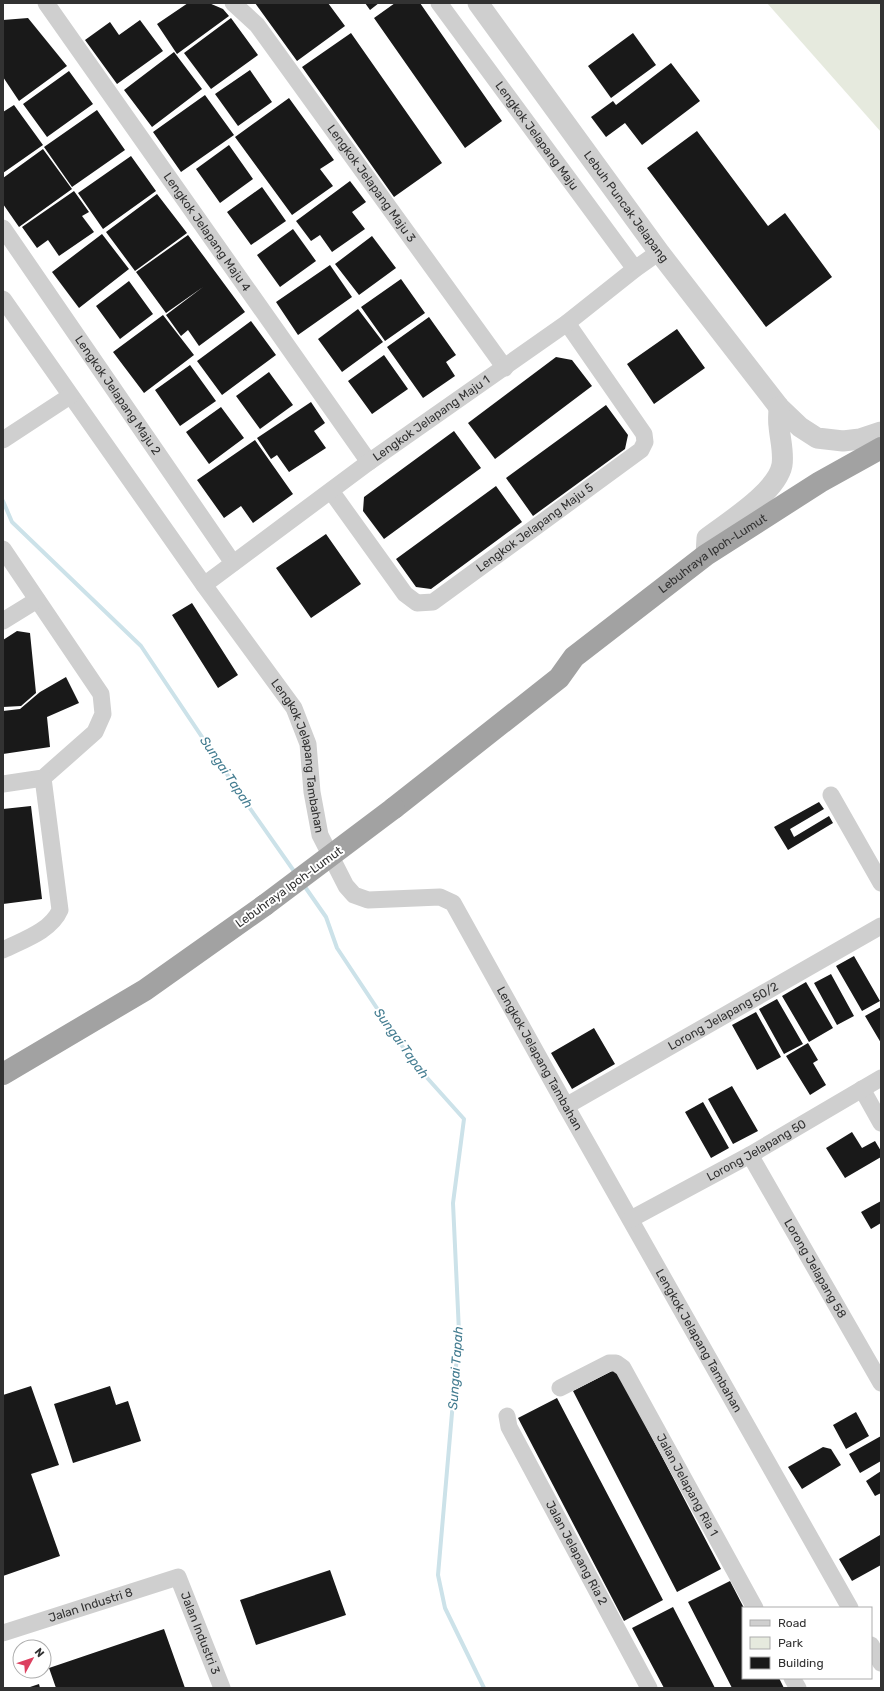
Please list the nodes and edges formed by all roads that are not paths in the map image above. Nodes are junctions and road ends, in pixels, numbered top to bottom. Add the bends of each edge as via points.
1 (46, 3) edge
2 (233, 3) edge
3 (439, 3) edge
4 (478, 3) edge
5 (3, 228) edge
6 (659, 252) junction
7 (635, 269) junction
8 (3, 299) edge
9 (567, 323) junction
10 (505, 368) junction
11 (70, 396) junction
12 (779, 407) junction
13 (881, 432) edge
14 (3, 440) edge
15 (881, 448) edge
16 (369, 462) junction
17 (881, 462) edge
18 (331, 491) junction
19 (3, 549) edge
20 (706, 555) junction
21 (232, 563) junction
22 (204, 585) junction
23 (37, 600) junction
24 (3, 621) edge
25 (559, 678) junction
26 (43, 778) junction
27 (3, 784) edge
28 (831, 795) dead end
29 (881, 883) edge
30 (881, 926) edge
31 (3, 950) edge
32 (3, 1074) edge
33 (881, 1078) edge
34 (862, 1089) junction
35 (566, 1106) junction
36 (881, 1124) edge
37 (750, 1155) junction
38 (631, 1219) junction
39 (881, 1383) edge
40 (560, 1388) dead end
41 (507, 1416) dead end
42 (178, 1577) joint
43 (754, 1607) edge
44 (849, 1607) edge
45 (3, 1633) edge
46 (872, 1647) edge
47 (881, 1663) edge
48 (793, 1679) edge
49 (222, 1688) edge
50 (649, 1688) edge
51 (798, 1688) edge

1 - 16 street, Lengkok Jelapang Maju 4
2 - 10 street, Lengkok Jelapang Maju 3 via 257,25
3 - 7 street, Lengkok Jelapang Maju
4 - 6 street, Lebuh Puncak Jelapang
5 - 21 street, Lengkok Jelapang Maju 2
6 - 7 street, Lengkok Jelapang Maju 1
6 - 12 street, Lebuh Puncak Jelapang
7 - 9 street, Lengkok Jelapang Maju 1
8 - 11 street, Lengkok Jelapang Tambahan
9 - 10 street, Lengkok Jelapang Maju 1
9 - 18 street, Lengkok Jelapang Maju 5 via 644,434 645,442 641,450 433,602 417,603 405,594
10 - 16 street, Lengkok Jelapang Maju 1
11 - 14 street
11 - 22 street, Lengkok Jelapang Tambahan
12 - 13 street, Lebuh Puncak Jelapang via 800,427 817,438 843,441
12 - 20 street via 782,466 775,482 764,494 707,538
15 - 20 highway, Lebuhraya Ipoh-Lumut via 820,482
16 - 18 street, Lengkok Jelapang Maju 1
17 - 25 highway, Lebuhraya Ipoh-Lumut via 746,544 574,672
18 - 21 street, Lengkok Jelapang Maju 1
19 - 23 street
20 - 25 highway, Lebuhraya Ipoh-Lumut via 574,657
21 - 22 street, Lengkok Jelapang Maju 1
22 - 35 street, Lengkok Jelapang Tambahan via 294,708 308,744 312,792 320,835 346,886 354,895 368,900 440,897 453,903
23 - 24 street
23 - 26 street via 101,694 103,714 96,732
25 - 32 highway, Lebuhraya Ipoh-Lumut, bridge via 266,905 145,990
26 - 27 street
26 - 31 street via 60,910 50,925
28 - 29 street
30 - 35 street, Lorong Jelapang 50/2
33 - 34 street, Lorong Jelapang 50
34 - 36 street
34 - 37 street, Lorong Jelapang 50
35 - 38 street, Lengkok Jelapang Tambahan
37 - 38 street, Lorong Jelapang 50
37 - 39 street, Lorong Jelapang 58
38 - 44 street, Lengkok Jelapang Tambahan
40 - 43 street, Jalan Jelapang Ria 1 via 609,1363 616,1363 623,1368
41 - 50 street, Jalan Jelapang Ria 2 via 509,1427
42 - 45 street, Jalan Industri 8
42 - 49 street, Jalan Industri 3
46 - 47 street
48 - 51 street

